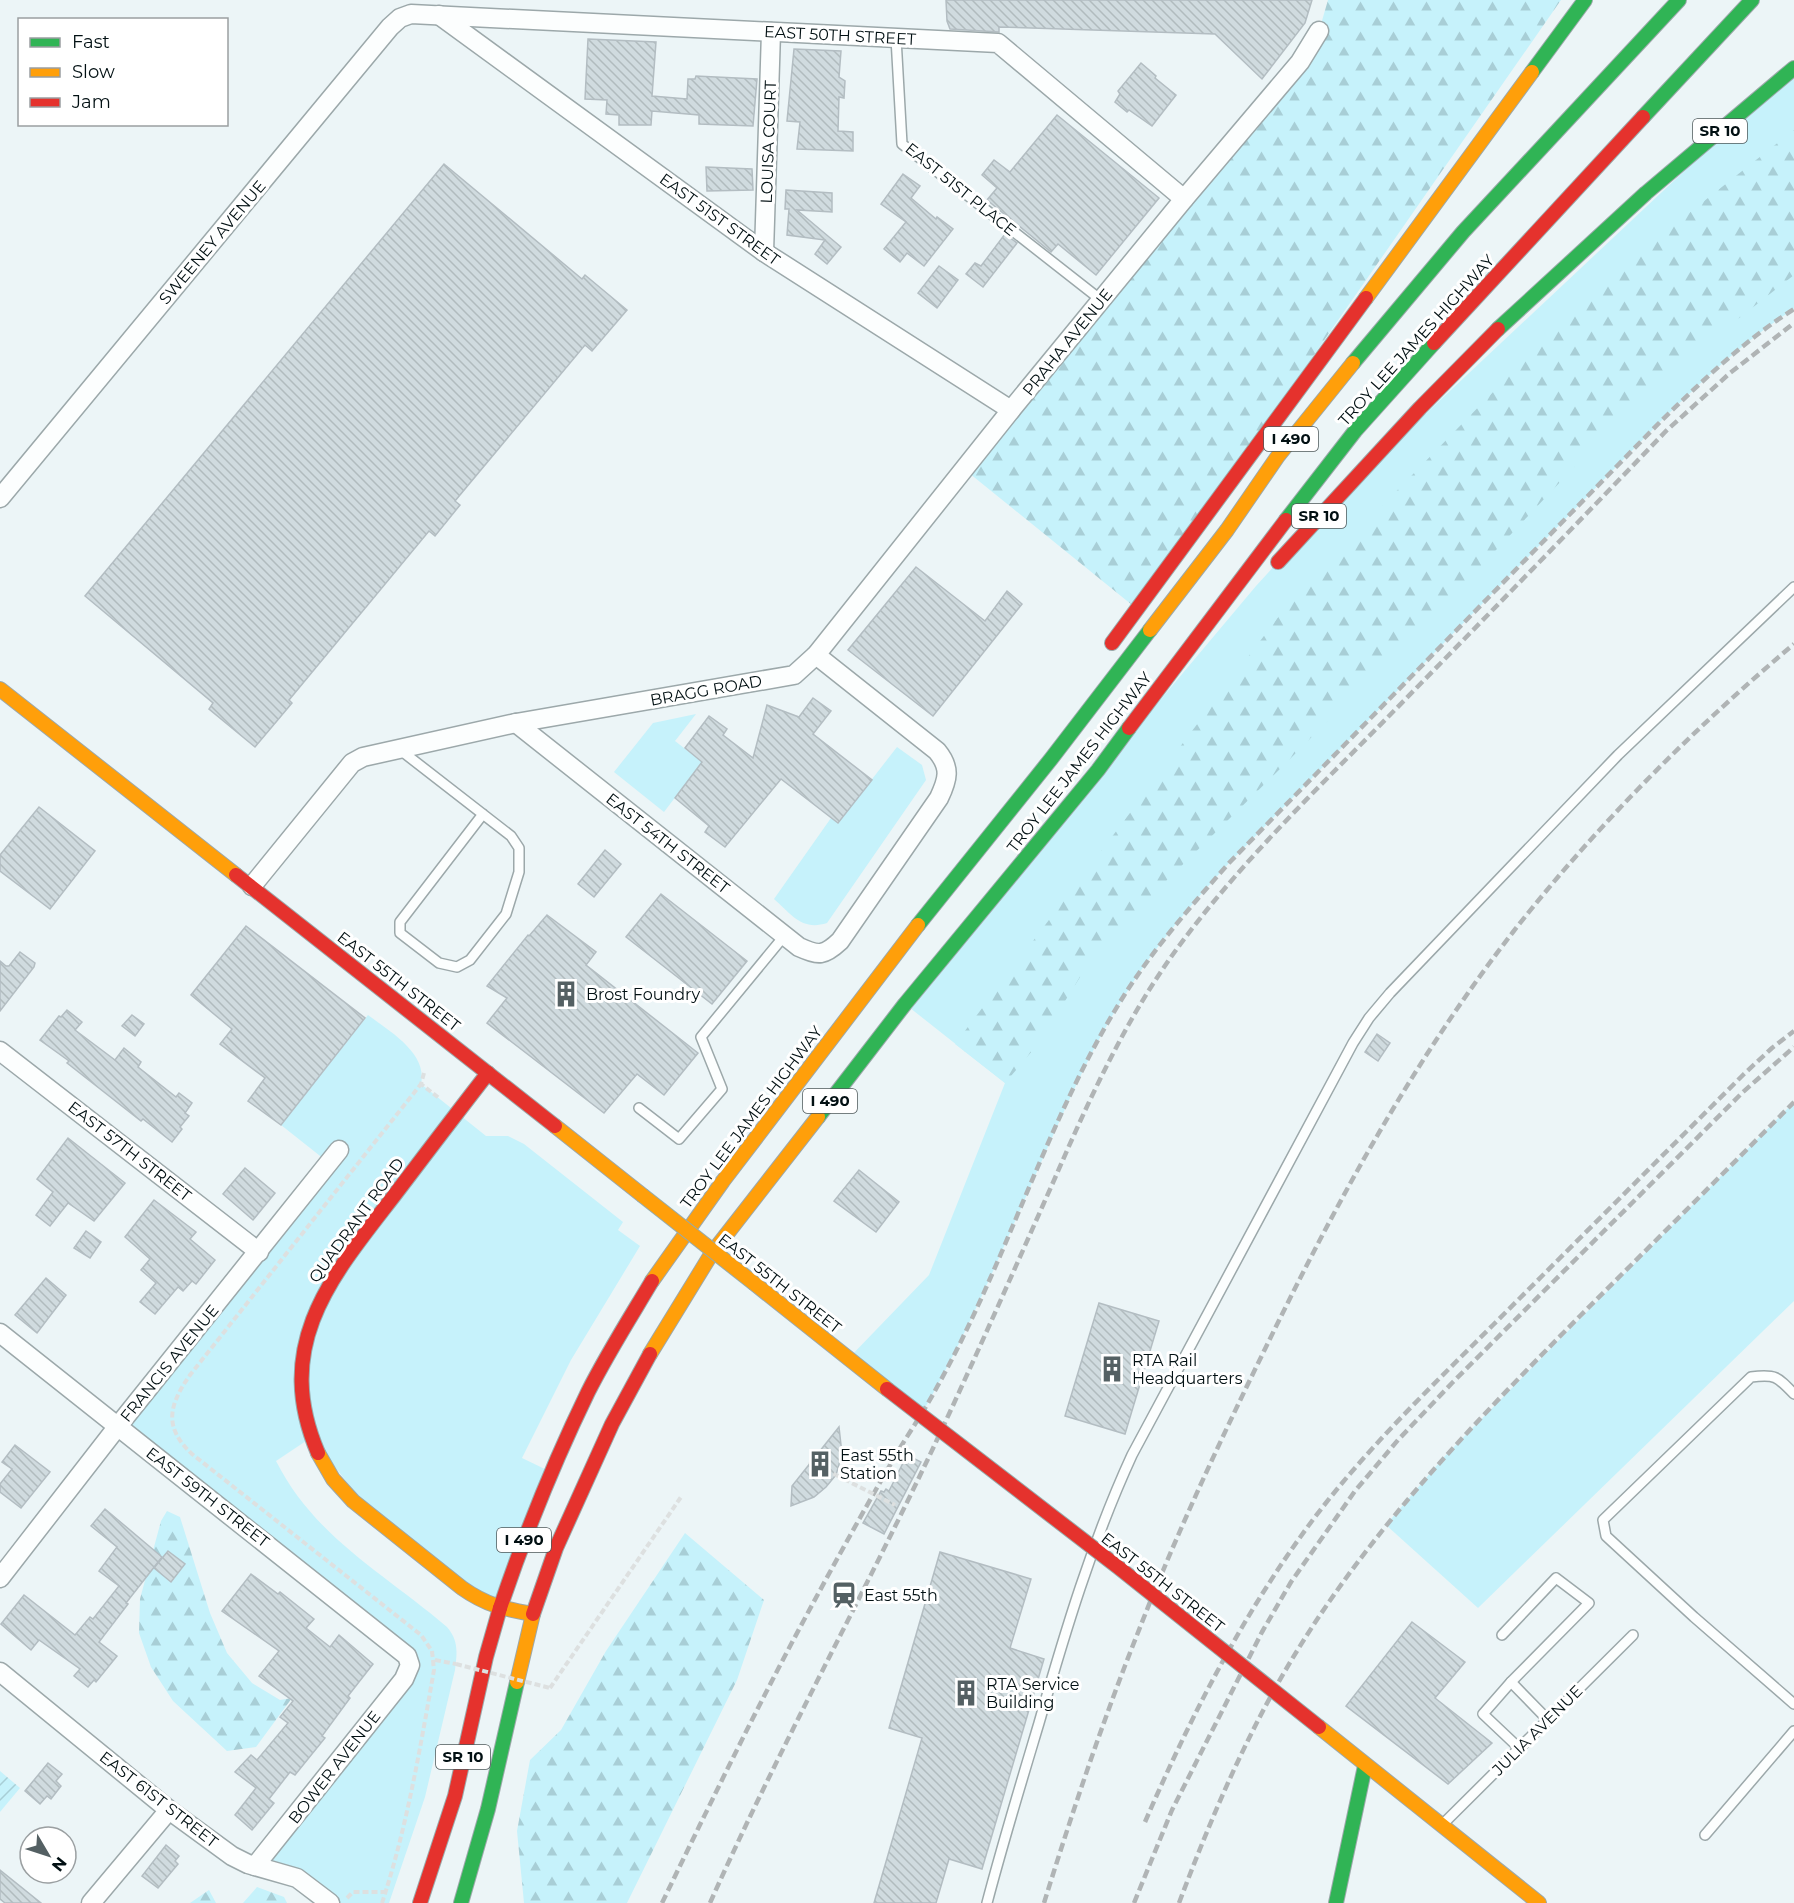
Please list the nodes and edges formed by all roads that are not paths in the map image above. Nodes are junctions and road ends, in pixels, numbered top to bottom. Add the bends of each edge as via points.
1 (1585, 0) edge
2 (1679, 0) edge
3 (1752, 0) edge
4 (439, 15) junction
5 (1319, 31) dead end
6 (771, 32) junction
7 (896, 38) junction
8 (1794, 68) edge
9 (1493, 103) dead end
10 (1184, 199) junction
11 (1423, 219) junction
12 (764, 252) junction
13 (1101, 300) junction
14 (1011, 410) junction
15 (0, 498) edge
16 (1269, 572) dead end
17 (1794, 587) edge
18 (1233, 612) dead end
19 (816, 655) junction
20 (1102, 657) dead end
21 (0, 689) edge
22 (516, 723) junction
23 (399, 749) junction
24 (1098, 770) junction
25 (1016, 780) dead end
26 (483, 814) junction
27 (252, 886) junction
28 (939, 897) junction
29 (785, 935) junction
30 (0, 1051) edge
31 (488, 1073) junction
32 (639, 1108) dead end
33 (339, 1150) dead end
34 (259, 1252) junction
35 (0, 1333) edge
36 (1794, 1394) edge
37 (118, 1426) junction
38 (0, 1578) edge
39 (500, 1608) junction
40 (533, 1614) junction
41 (1502, 1635) dead end
42 (1633, 1635) dead end
43 (410, 1665) joint
44 (0, 1672) edge
45 (1511, 1682) junction
46 (1794, 1704) edge
47 (1548, 1720) junction
48 (1794, 1731) edge
49 (1519, 1748) junction
50 (1365, 1766) junction
51 (169, 1810) junction
52 (1441, 1826) junction
53 (1705, 1835) dead end
54 (255, 1866) junction
55 (338, 1901) edge
56 (91, 1903) edge
57 (420, 1903) edge
58 (462, 1903) edge
59 (987, 1903) edge
60 (1336, 1903) edge
61 (1539, 1903) edge

1 - 11 main road
2 - 28 main road, TROY LEE JAMES HIGHWAY / I 490 via 1463,232 1324,397 1051,759
3 - 24 main road, TROY LEE JAMES HIGHWAY / I 490 via 1355,431
4 - 6 street, EAST 50TH STREET
4 - 12 street, EAST 51ST STREET
4 - 15 street, SWEENEY AVENUE via 411,14 390,27
5 - 10 street, PRAHA AVENUE via 1300,62
6 - 7 street, EAST 50TH STREET
6 - 12 street, LOUISA COURT
7 - 10 street, EAST 50TH STREET via 998,43
7 - 13 lane, EAST 51ST PLACE via 902,144
8 - 16 main road, SR 10 via 1646,193 1509,317
9 - 11 main road
10 - 13 street, PRAHA AVENUE
11 - 20 main road
12 - 14 street, EAST 51ST STREET
13 - 14 street, PRAHA AVENUE
14 - 19 street, PRAHA AVENUE
17 - 59 lane via 1618,755 1390,993 1353,1043 1132,1455 1115,1494 1085,1569
18 - 24 main road
19 - 22 street, BRAGG ROAD via 794,675
19 - 29 street, EAST 54TH STREET via 937,750 946,762 947,781 840,941 824,953 813,953
21 - 27 main road, EAST 55TH STREET
22 - 23 street, BRAGG ROAD
22 - 29 street, EAST 54TH STREET
23 - 26 lane
23 - 27 street, BRAGG ROAD via 352,763
24 - 40 main road, TROY LEE JAMES HIGHWAY / I 490 via 905,1004 699,1271 642,1365 612,1424 556,1548
25 - 28 main road
26 - 26 lane via 511,836 519,848 519,872 506,914 470,960 457,967 439,963 400,933 400,922
27 - 31 main road, EAST 55TH STREET
28 - 39 main road, TROY LEE JAMES HIGHWAY / I 490 via 723,1181 640,1300 572,1423 524,1538
29 - 32 lane via 701,1037 722,1089 679,1139
30 - 34 street, EAST 57TH STREET
31 - 39 main road, QUADRANT ROAD via 329,1285 308,1327 301,1375 303,1404 312,1436 325,1468 344,1491 375,1520 472,1594
31 - 50 main road, EAST 55TH STREET, bridge
33 - 34 street, FRANCIS AVENUE
34 - 37 street, FRANCIS AVENUE
35 - 37 street, EAST 59TH STREET
36 - 46 lane via 1770,1375 1751,1377 1603,1520 1606,1536
37 - 38 street, FRANCIS AVENUE
37 - 43 street, EAST 59TH STREET via 398,1647
39 - 40 main road, QUADRANT ROAD
39 - 57 main road, SR 10 via 455,1796
40 - 58 main road, SR 10
41 - 45 lane via 1556,1578 1589,1604
42 - 47 lane, JULIA AVENUE
43 - 54 street, BOWER AVENUE via 404,1679
44 - 51 street, EAST 61ST STREET
45 - 47 lane
45 - 49 lane via 1484,1714
47 - 49 lane, JULIA AVENUE
48 - 53 lane
49 - 52 lane, JULIA AVENUE
50 - 52 main road, EAST 55TH STREET
50 - 60 main road
51 - 54 street, EAST 61ST STREET via 232,1856
51 - 56 street
52 - 61 main road, EAST 55TH STREET
54 - 55 street, EAST 61ST STREET via 297,1878

